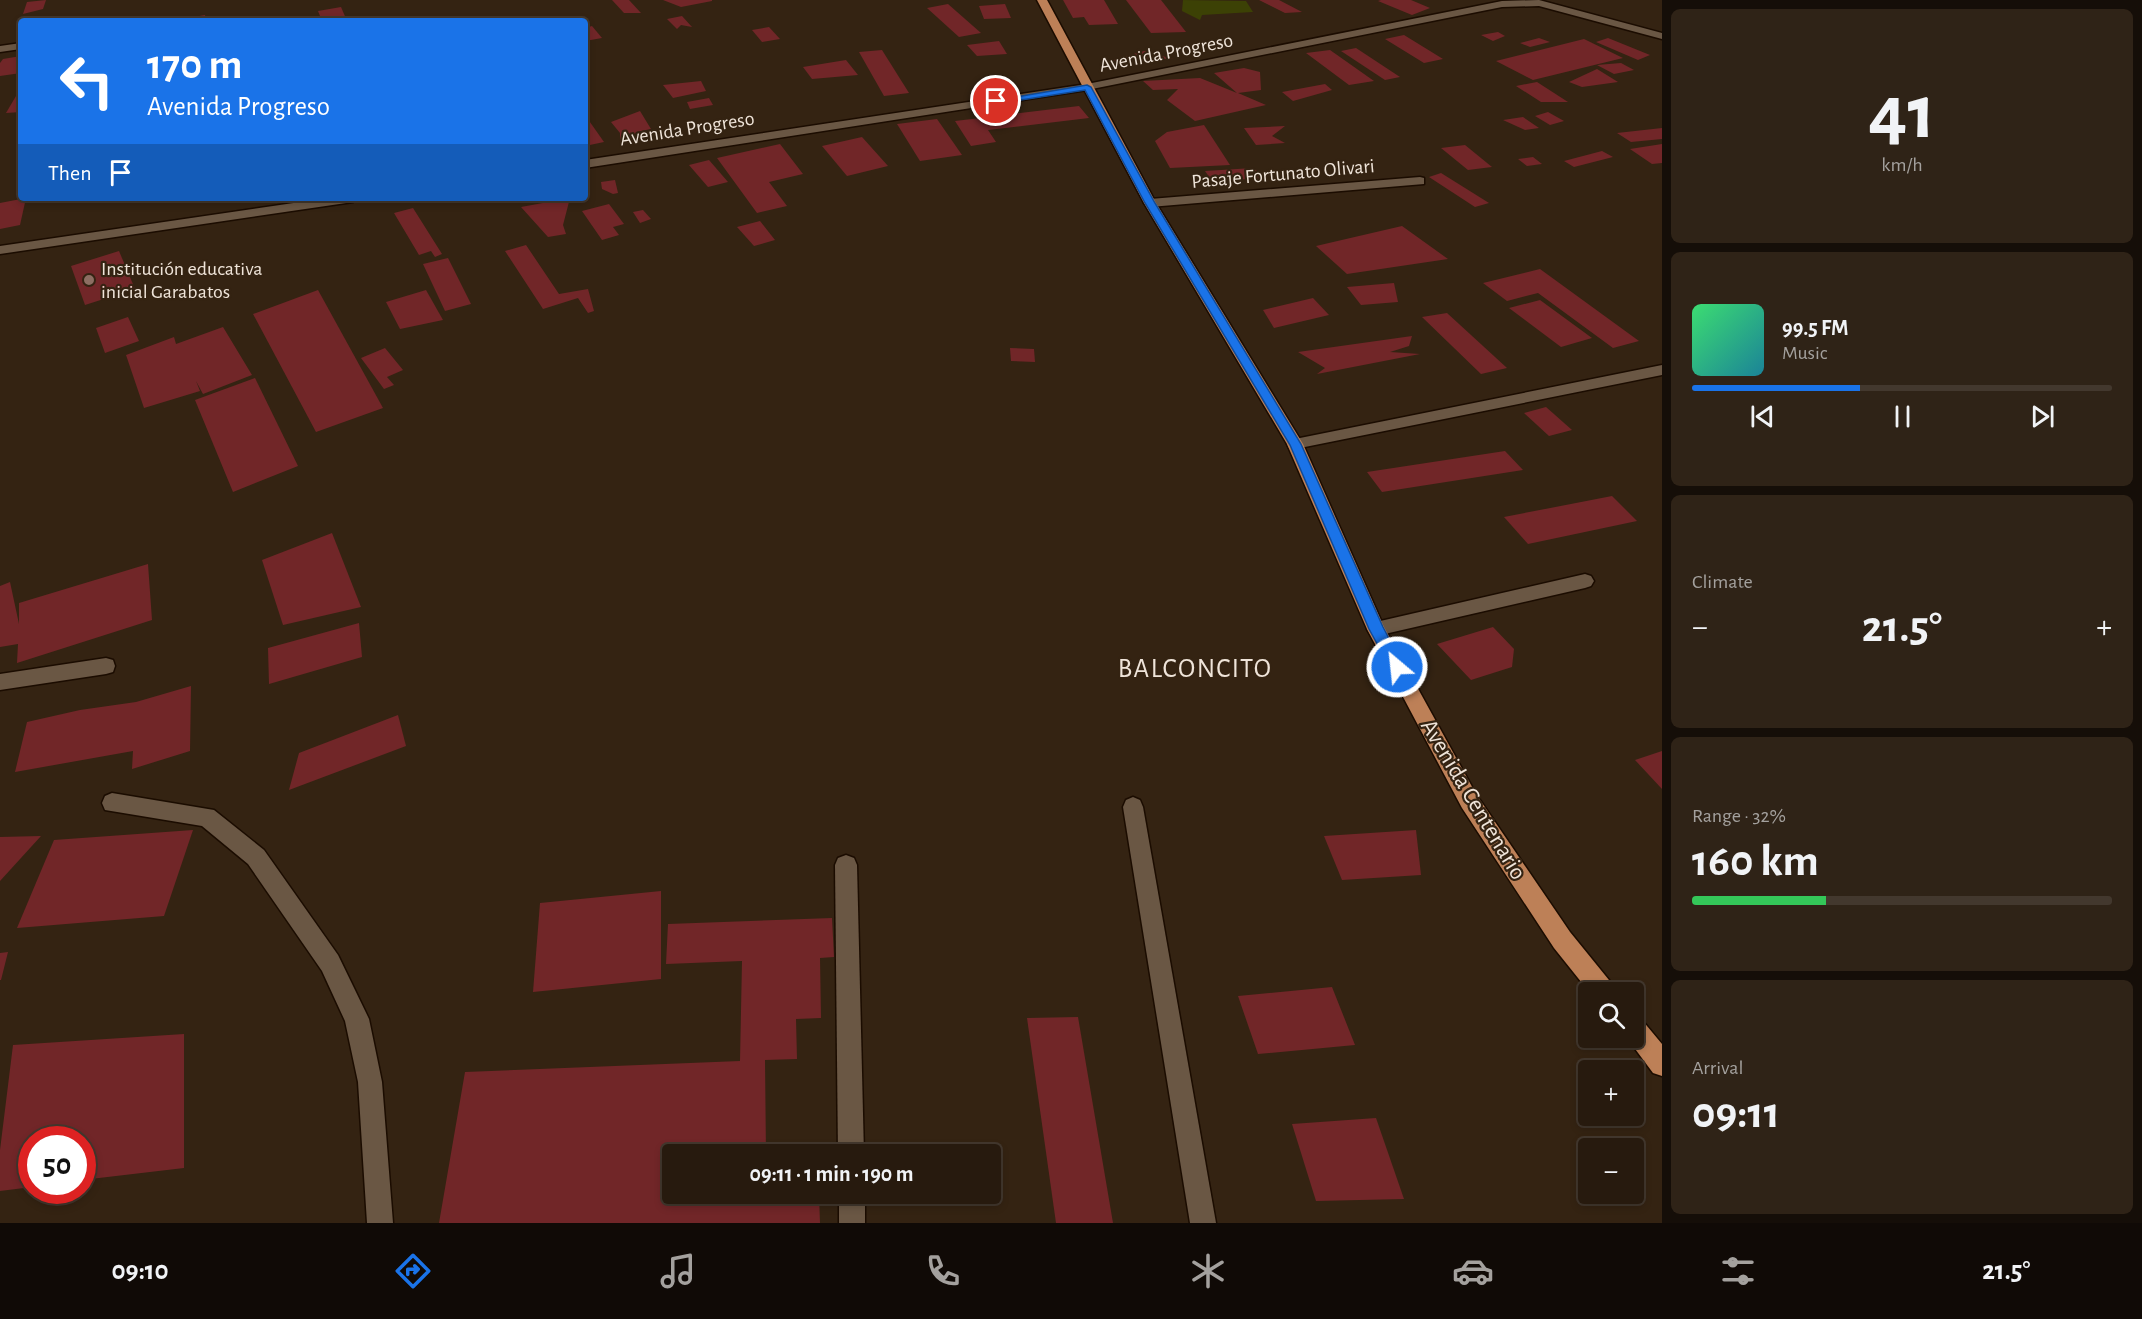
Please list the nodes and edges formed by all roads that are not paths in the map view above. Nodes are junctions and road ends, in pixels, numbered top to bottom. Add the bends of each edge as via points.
1 (1042, 0) edge
2 (1536, 2) edge
3 (1662, 36) edge
4 (18, 46) edge
5 (0, 49) edge
6 (1087, 87) junction
7 (588, 164) edge
8 (1420, 181) dead end
9 (333, 201) edge
10 (1150, 203) junction
11 (0, 250) edge
12 (1662, 370) edge
13 (1295, 444) junction
14 (1585, 581) dead end
15 (1376, 629) junction
16 (106, 666) dead end
17 (0, 682) edge
18 (112, 802) dead end
19 (1133, 807) dead end
20 (846, 865) dead end
21 (1596, 982) edge
22 (1644, 1042) edge
23 (1662, 1064) edge
24 (851, 1144) edge
25 (852, 1204) edge
26 (380, 1223) edge
27 (852, 1223) edge
28 (1203, 1223) edge

1 - 6 main road, Avenida Centenario
2 - 3 street, Avenida Progreso
2 - 6 street, Avenida Progreso via 1502,4
4 - 5 street
6 - 7 street, Avenida Progreso
6 - 10 main road, Avenida Centenario
8 - 10 street, Pasaje Fortunato Olivari
9 - 11 street
10 - 13 main road, Avenida Centenario
12 - 13 street
13 - 15 main road, Avenida Centenario
14 - 15 street
15 - 21 main road, Avenida Centenario via 1469,801 1562,940
16 - 17 street
18 - 26 street via 207,817 256,857 330,963 357,1019 370,1082
19 - 28 street
20 - 24 street
22 - 23 main road
25 - 27 street

